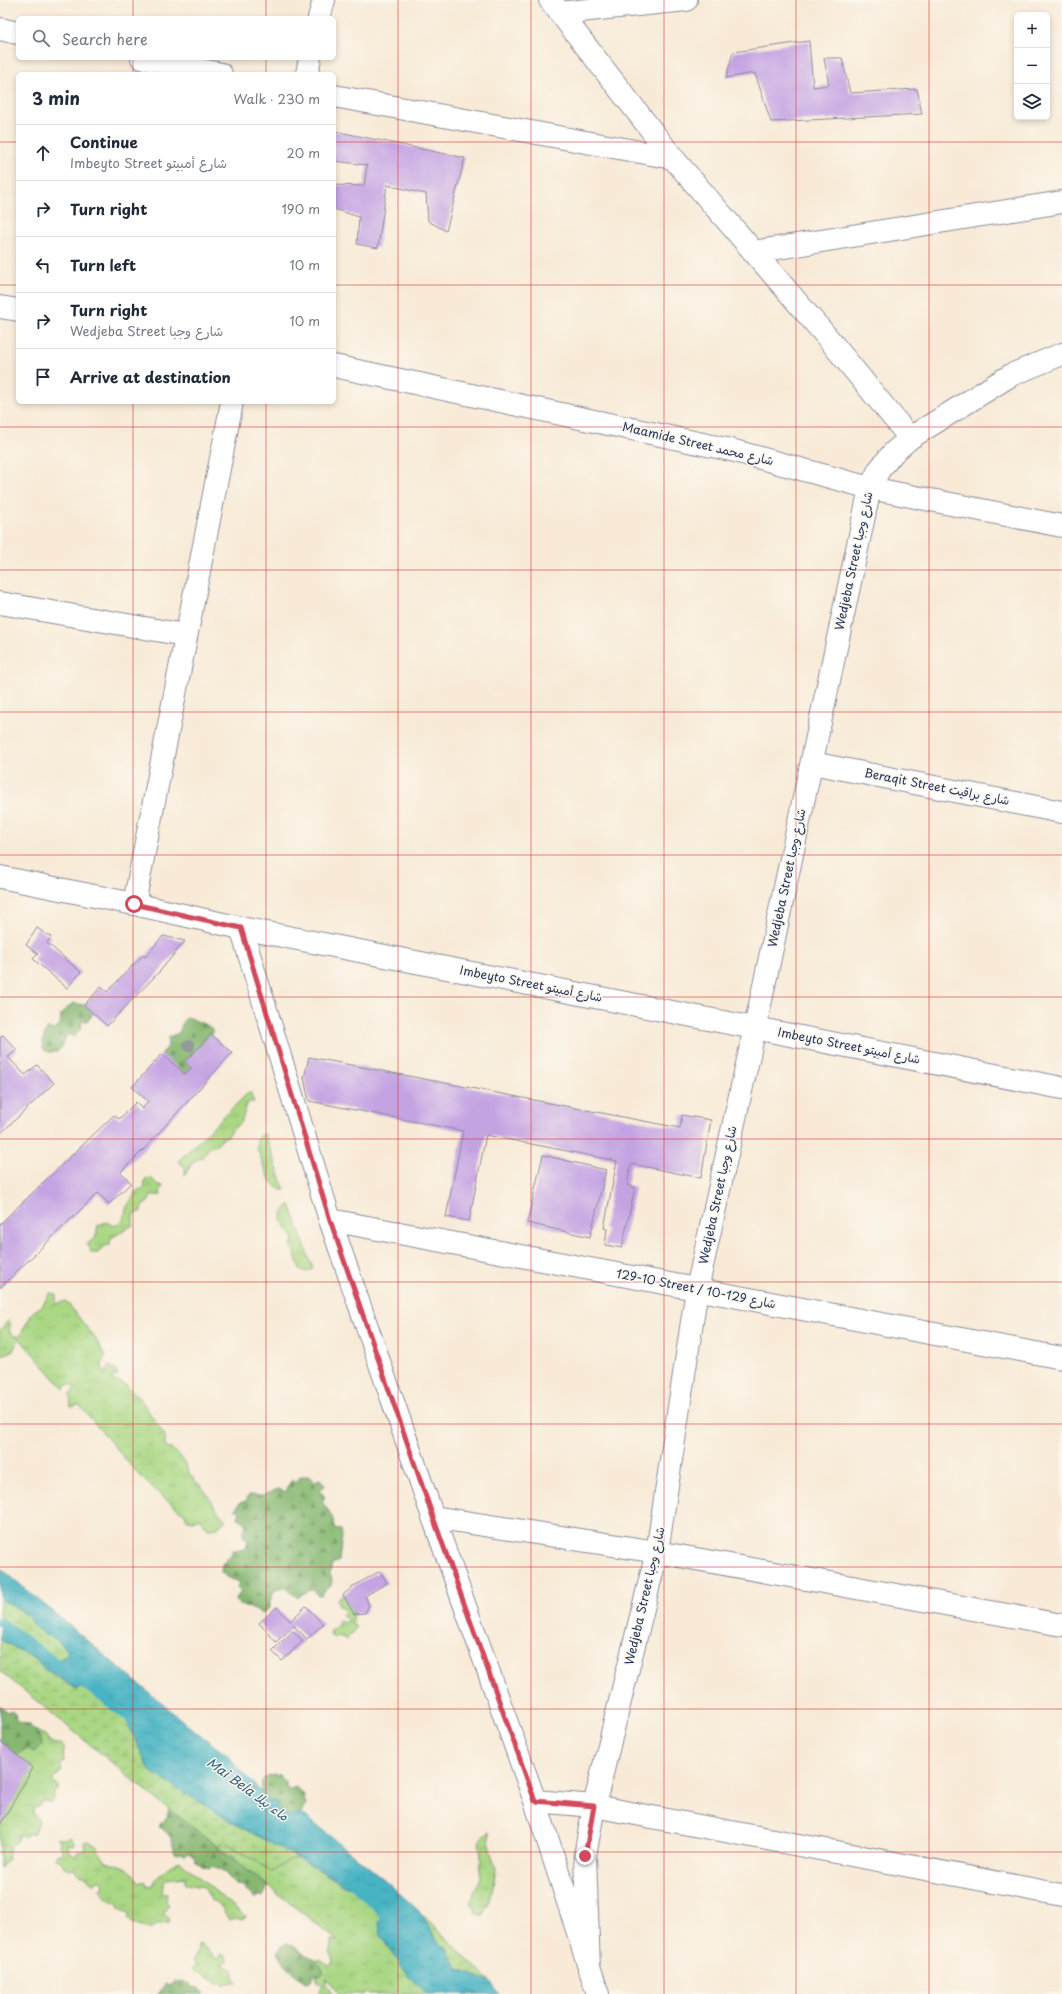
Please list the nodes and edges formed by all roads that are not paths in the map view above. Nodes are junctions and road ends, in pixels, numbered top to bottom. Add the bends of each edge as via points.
1 (324, 0) edge
2 (686, 0) edge
3 (555, 6) edge
4 (320, 16) edge
5 (0, 29) edge
6 (16, 33) edge
7 (152, 60) edge
8 (310, 60) edge
9 (211, 72) edge
10 (307, 72) edge
11 (336, 96) edge
12 (673, 158) junction
13 (1062, 202) edge
14 (753, 252) junction
15 (0, 307) edge
16 (16, 310) edge
17 (1062, 354) edge
18 (336, 366) edge
19 (232, 404) edge
20 (910, 438) junction
21 (870, 488) junction
22 (1062, 526) edge
23 (0, 603) edge
24 (185, 635) junction
25 (812, 763) junction
26 (1062, 812) edge
27 (0, 877) edge
28 (134, 904) junction
29 (241, 928) junction
30 (755, 1028) junction
31 (1062, 1088) edge
32 (330, 1220) junction
33 (697, 1289) junction
34 (1062, 1358) edge
35 (433, 1517) junction
36 (657, 1552) junction
37 (1062, 1625) edge
38 (535, 1801) junction
39 (594, 1806) junction
40 (1062, 1895) edge
41 (589, 1969) junction
42 (598, 1994) edge

1 - 4 street
2 - 3 street
3 - 12 street
5 - 6 street
7 - 9 street
8 - 10 street
11 - 12 street
12 - 14 street
13 - 14 street
14 - 20 street
15 - 16 street
17 - 20 street, Wedjeba Street شارع وجبا via 1011,375
18 - 21 street, Maamide Street شارع محمد via 730,450
19 - 24 street
20 - 21 street, Wedjeba Street شارع وجبا via 879,470
21 - 22 street, Maamide Street شارع محمد
21 - 25 street, Wedjeba Street شارع وجبا
23 - 24 street
24 - 28 street
25 - 26 street, Beraqit Street شارع براقيت
25 - 30 street, Wedjeba Street شارع وجبا
27 - 28 street, Imbeyto Street شارع أمبيتو
28 - 29 street, Imbeyto Street شارع أمبيتو
29 - 30 street, Imbeyto Street شارع أمبيتو
29 - 32 street
30 - 31 street, Imbeyto Street شارع أمبيتو
30 - 33 street, Wedjeba Street شارع وجبا
32 - 33 street, 129-10 Street / شارع 129-10
32 - 35 street
33 - 34 street, 129-10 Street / شارع 129-10
33 - 36 street, Wedjeba Street شارع وجبا
35 - 36 street
35 - 38 street
36 - 37 street
36 - 39 street, Wedjeba Street شارع وجبا
38 - 39 street
38 - 41 street
39 - 40 street
39 - 41 street, Wedjeba Street شارع وجبا via 585,1856
41 - 42 street

